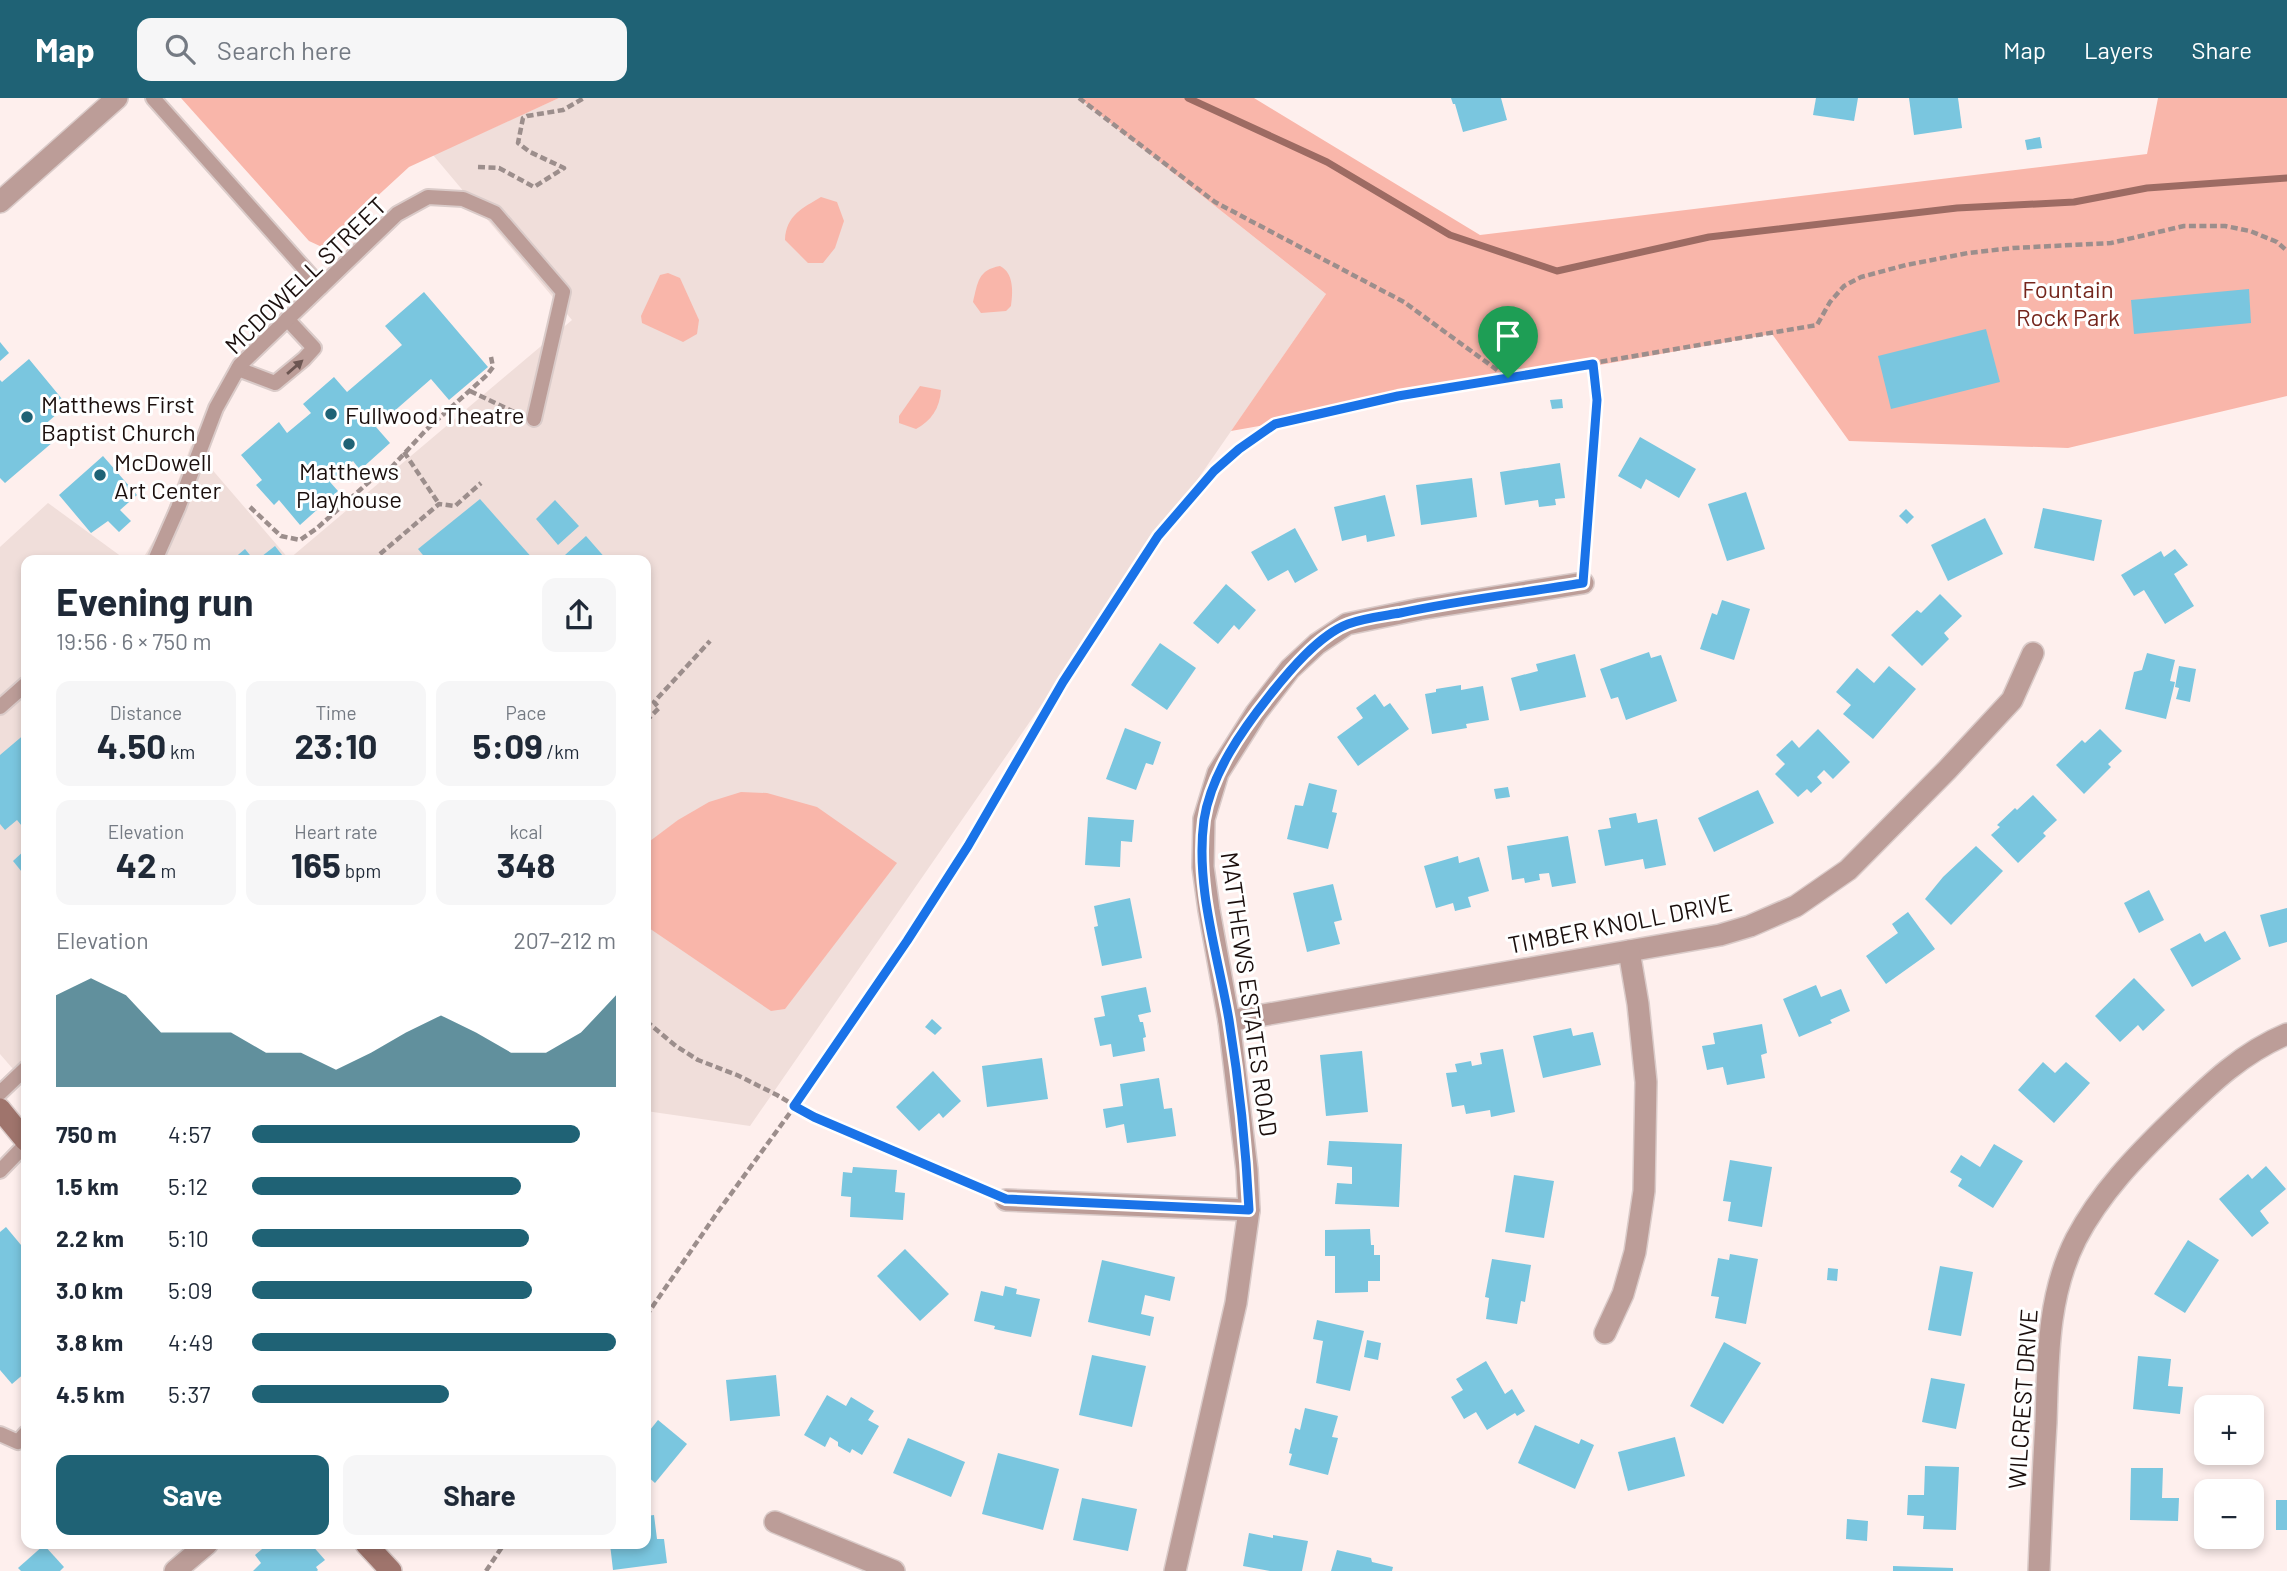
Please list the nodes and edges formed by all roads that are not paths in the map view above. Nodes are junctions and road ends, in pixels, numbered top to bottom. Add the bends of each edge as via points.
1 (117, 98) edge
2 (153, 98) edge
3 (0, 202) edge
4 (321, 287) junction
5 (287, 319) junction
6 (238, 369) junction
7 (534, 419) dead end
8 (157, 555) edge
9 (1583, 583) road end
10 (2034, 653) dead end
11 (21, 688) edge
12 (0, 707) edge
13 (1629, 951) junction
14 (1229, 1021) junction
15 (2287, 1034) edge
16 (21, 1073) edge
17 (0, 1093) edge
18 (0, 1109) edge
19 (21, 1136) edge
20 (21, 1148) edge
21 (0, 1171) edge
22 (1006, 1199) road end
23 (1249, 1210) junction
24 (1605, 1333) dead end
25 (0, 1434) edge
26 (21, 1439) edge
27 (775, 1522) dead end
28 (201, 1549) edge
29 (371, 1549) edge
30 (175, 1571) edge
31 (391, 1571) edge
32 (894, 1571) edge
33 (1175, 1571) edge
34 (2039, 1571) edge

1 - 3 street
2 - 4 lane
4 - 5 lane, MCDOWELL STREET
4 - 7 lane, MCDOWELL STREET via 397,214 428,197 463,199 495,213 564,292
5 - 6 lane, MCDOWELL STREET
6 -> 5 lane via 275,383 304,359 314,348
6 - 8 lane, MCDOWELL STREET via 216,408
9 - 14 street, MATTHEWS ESTATES ROAD via 1347,624 1290,669 1218,773 1204,819 1203,867
10 - 13 street, TIMBER KNOLL DRIVE via 2012,699 1848,870 1796,906 1750,926
11 - 12 lane
13 - 14 street, TIMBER KNOLL DRIVE
13 - 24 street via 1646,1082 1643,1191 1635,1252
14 - 23 street, MATTHEWS ESTATES ROAD
15 - 34 street, WILCREST DRIVE via 2221,1074 2158,1135 2118,1177 2076,1240 2050,1327
16 - 17 lane
18 - 19 main road
20 - 21 lane
22 - 23 street
23 - 33 street, MATTHEWS ESTATES ROAD via 1236,1303
25 - 26 lane via 18,1442
27 - 32 street
28 - 30 street
29 - 31 main road

